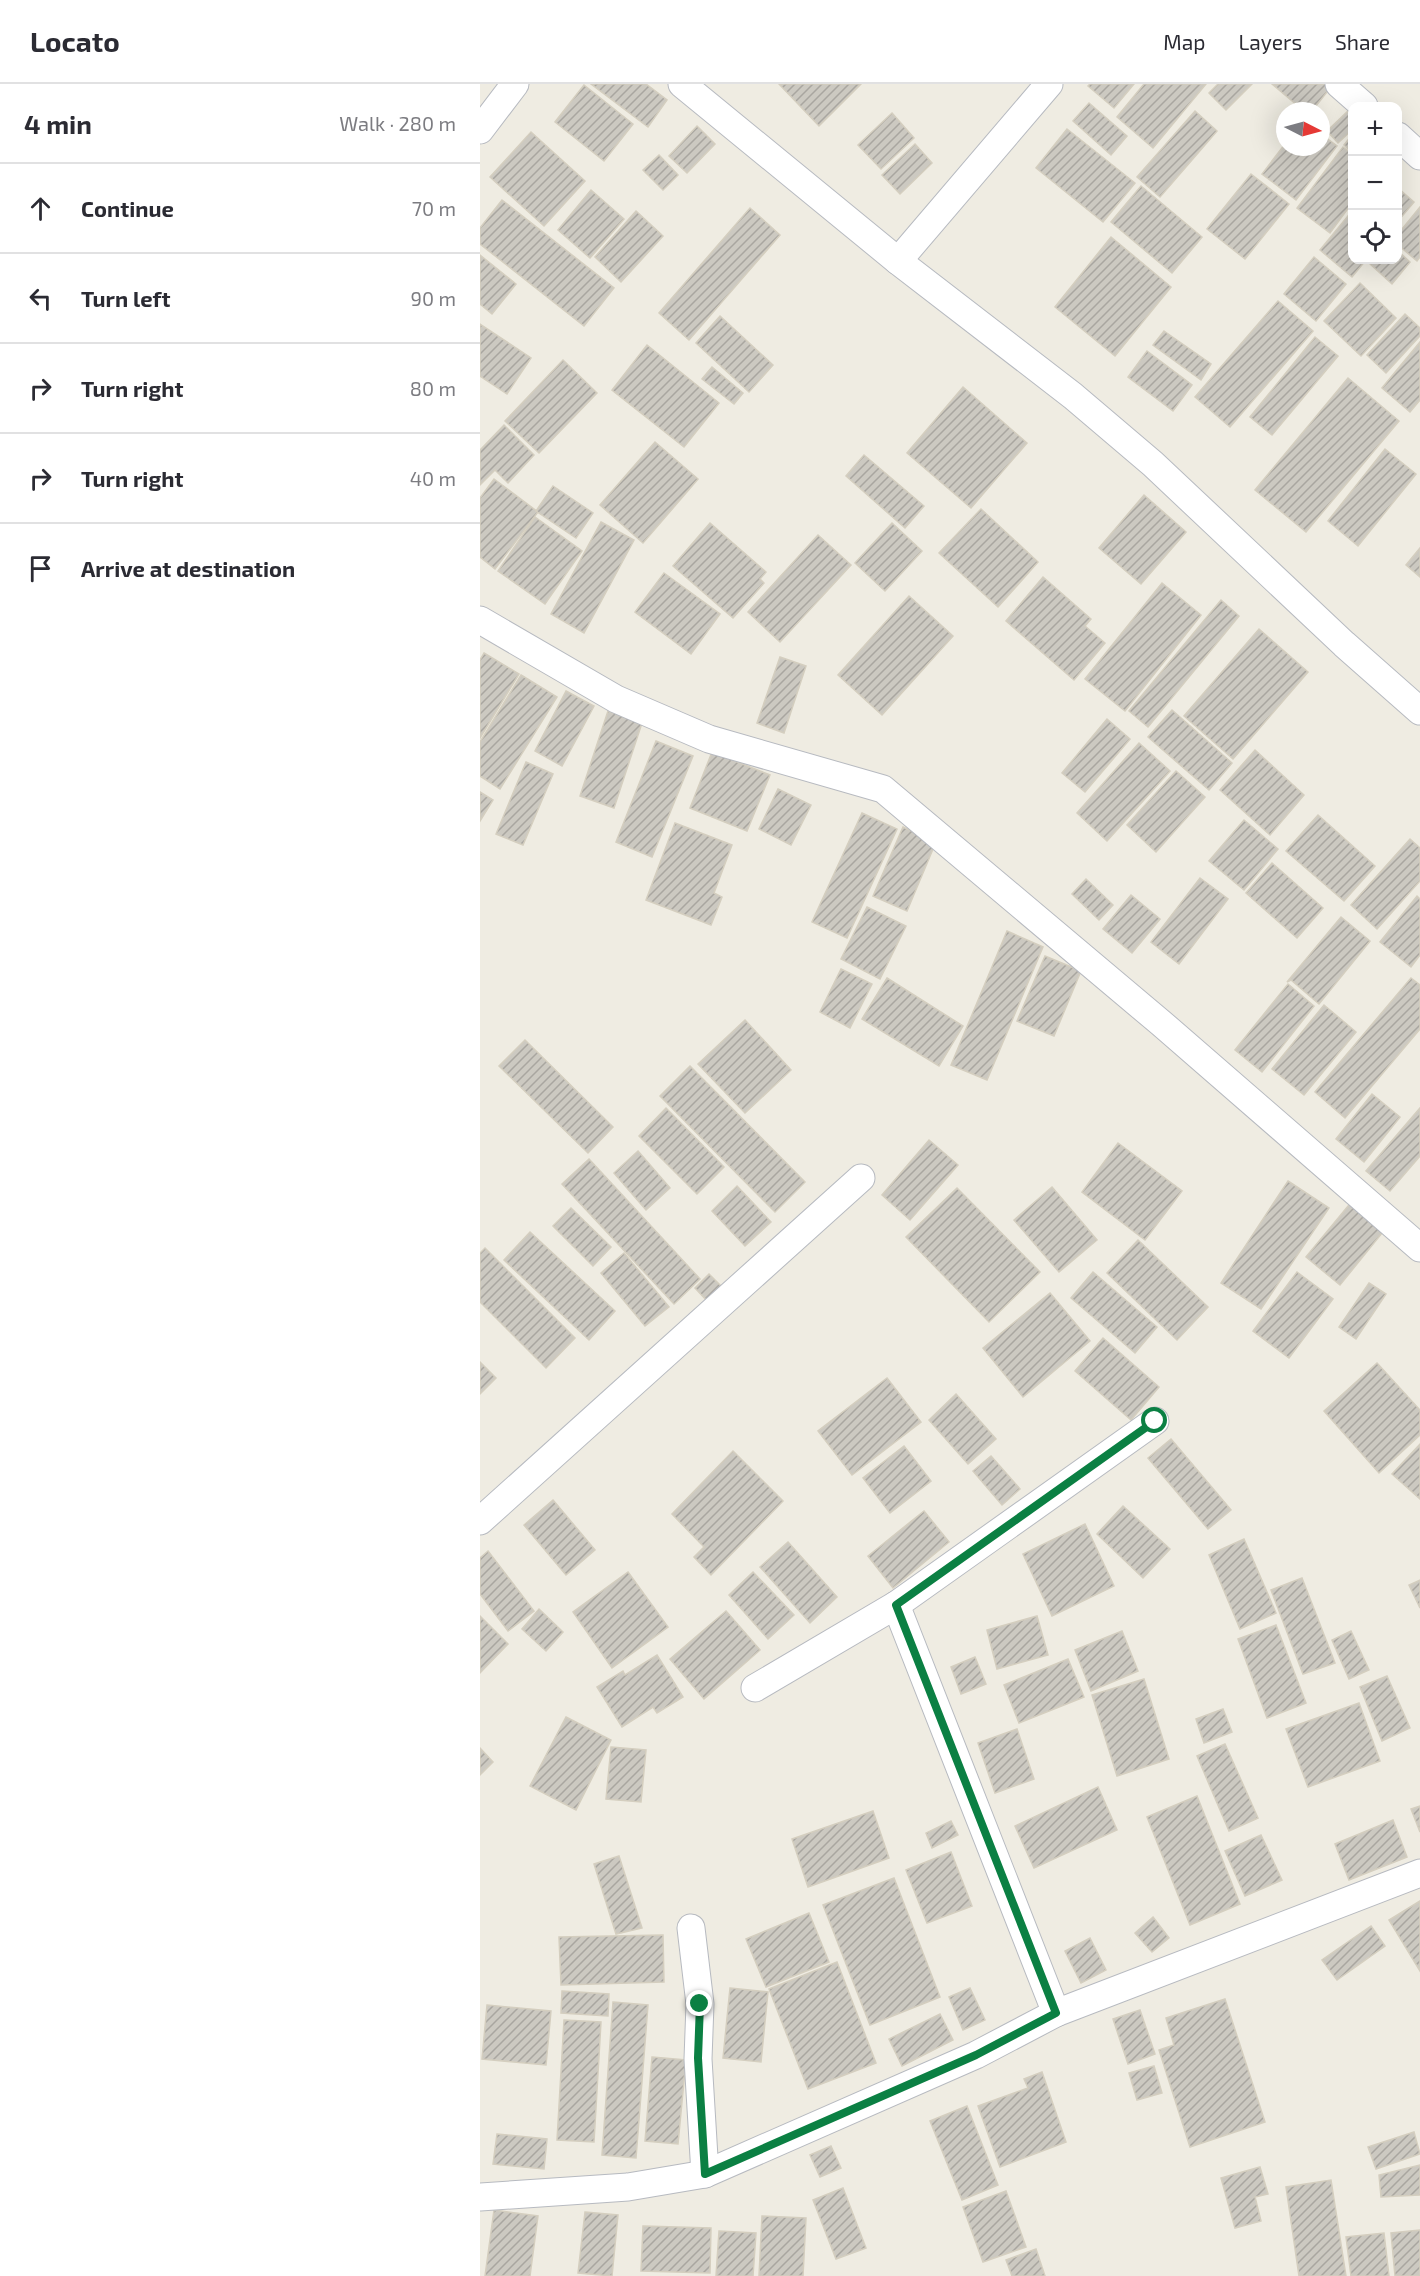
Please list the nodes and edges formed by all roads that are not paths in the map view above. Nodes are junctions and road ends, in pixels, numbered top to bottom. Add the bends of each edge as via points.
1 (515, 84) edge
2 (682, 84) edge
3 (1049, 84) edge
4 (1339, 84) edge
5 (1359, 102) edge
6 (480, 130) edge
7 (1402, 140) edge
8 (1420, 156) edge
9 (898, 261) junction
10 (480, 620) edge
11 (1420, 711) edge
12 (861, 1178) dead end
13 (1420, 1248) edge
14 (1155, 1421) dead end
15 (480, 1521) edge
16 (896, 1605) junction
17 (755, 1688) dead end
18 (1420, 1873) edge
19 (691, 1928) dead end
20 (1056, 2013) junction
21 (705, 2174) junction
22 (480, 2197) edge

1 - 6 street
2 - 9 street
3 - 9 street
4 - 5 street
7 - 8 street
9 - 11 street via 1073,396 1153,464
10 - 13 street via 615,699 709,739 883,789
12 - 15 street
14 - 16 street
16 - 17 street
16 - 20 street
18 - 20 street
19 - 21 street via 700,2004 698,2058
20 - 21 street via 976,2055
21 - 22 street via 628,2187

